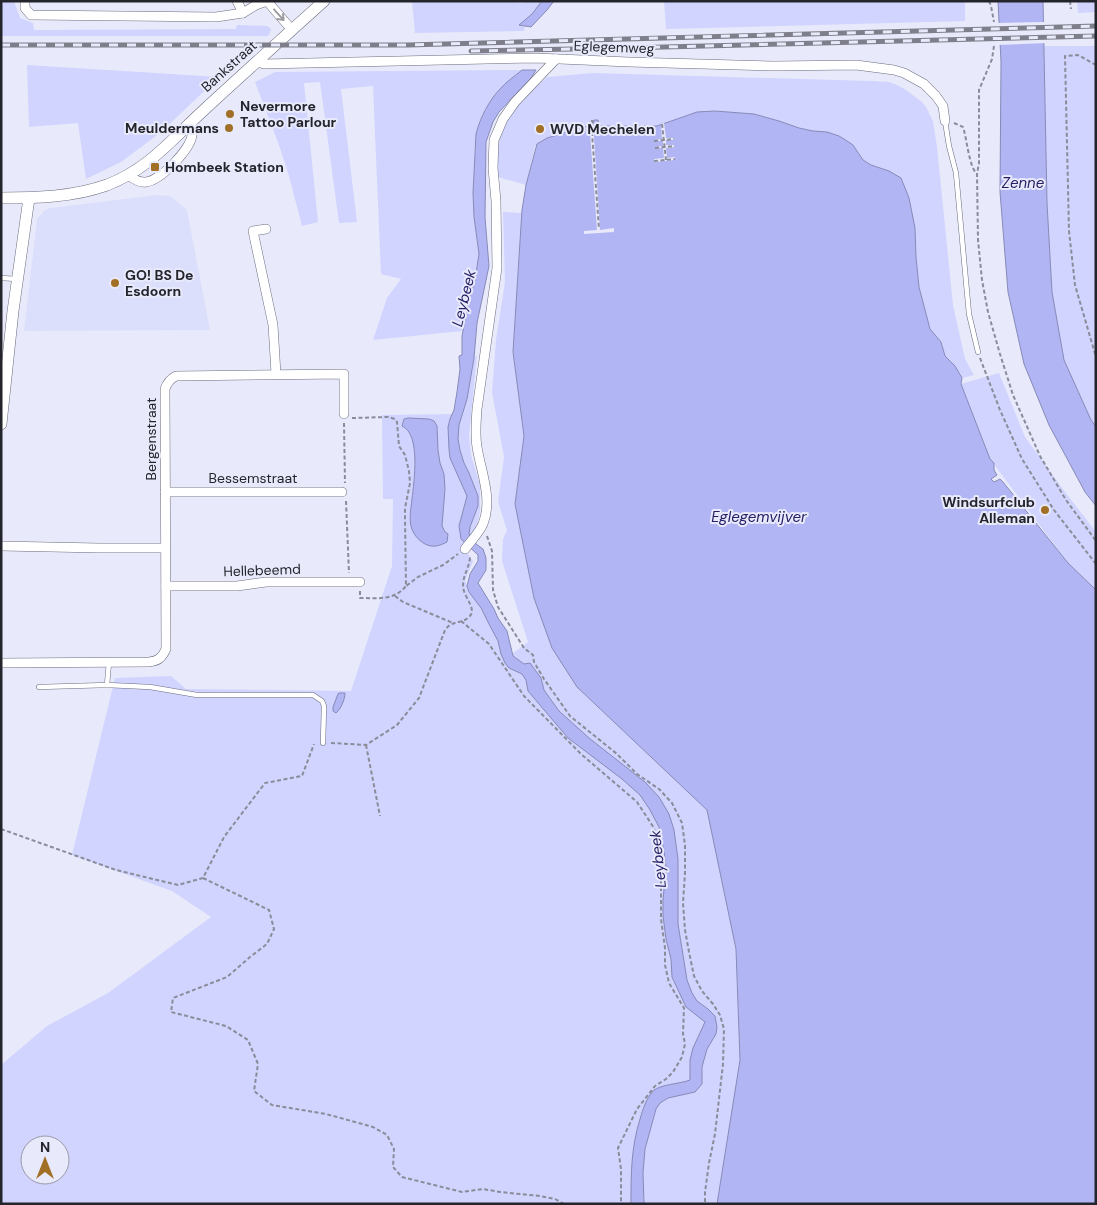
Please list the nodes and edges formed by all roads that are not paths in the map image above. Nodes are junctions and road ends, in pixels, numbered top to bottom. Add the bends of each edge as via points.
1 (25, 1) edge
2 (237, 1) edge
3 (266, 1) edge
4 (324, 1) edge
5 (243, 14) junction
6 (292, 30) junction
7 (556, 59) junction
8 (256, 62) junction
9 (945, 121) joint
10 (187, 125) junction
11 (128, 175) junction
12 (1, 198) edge
13 (29, 198) junction
14 (266, 229) dead end
15 (1, 278) edge
16 (17, 279) junction
17 (978, 352) road end
18 (276, 374) junction
19 (344, 414) road end
20 (1, 424) edge
21 (165, 492) junction
22 (342, 492) dead end
23 (1, 546) edge
24 (165, 548) junction
25 (465, 549) road end
26 (360, 582) road end
27 (166, 586) junction
28 (108, 662) junction
29 (1, 663) edge
30 (107, 685) junction
31 (39, 687) dead end
32 (323, 743) road end

1 - 5 street via 25,8 31,15 216,17
2 - 5 street
3 - 5 street
3 -> 6 street
4 - 6 street, Bankstraat
6 - 8 street, Bankstraat
7 - 8 street, Eglegemweg
7 - 9 street, Eglegemweg via 774,66 856,64 894,70 924,84 936,96 943,106
7 - 25 street via 515,102 494,140 497,268 475,430 484,475 486,514 476,536
8 - 10 street, Bankstraat
9 - 17 lane via 956,173 969,314
10 - 11 street, Bankstraat via 142,168
10 - 11 street via 193,136 189,145 166,171 145,182
11 - 13 street, Bankstraat via 70,195
12 - 13 street, Bankstraat
13 - 16 street
14 - 18 street via 253,231 274,325
15 - 16 lane
16 - 20 street
18 - 19 street, Bergenstraat via 344,374
18 - 21 street, Bergenstraat via 176,376 170,379 165,389
21 - 22 street, Bessemstraat
21 - 24 street, Bergenstraat
23 - 24 street
24 - 27 street, Bergenstraat
26 - 27 street, Hellebeemd
27 - 28 street, Bergenstraat via 166,649 163,656 149,662
28 - 29 street, Bergenstraat
28 - 30 lane
30 - 31 lane
30 - 32 lane via 150,687 194,695 313,695 324,706

